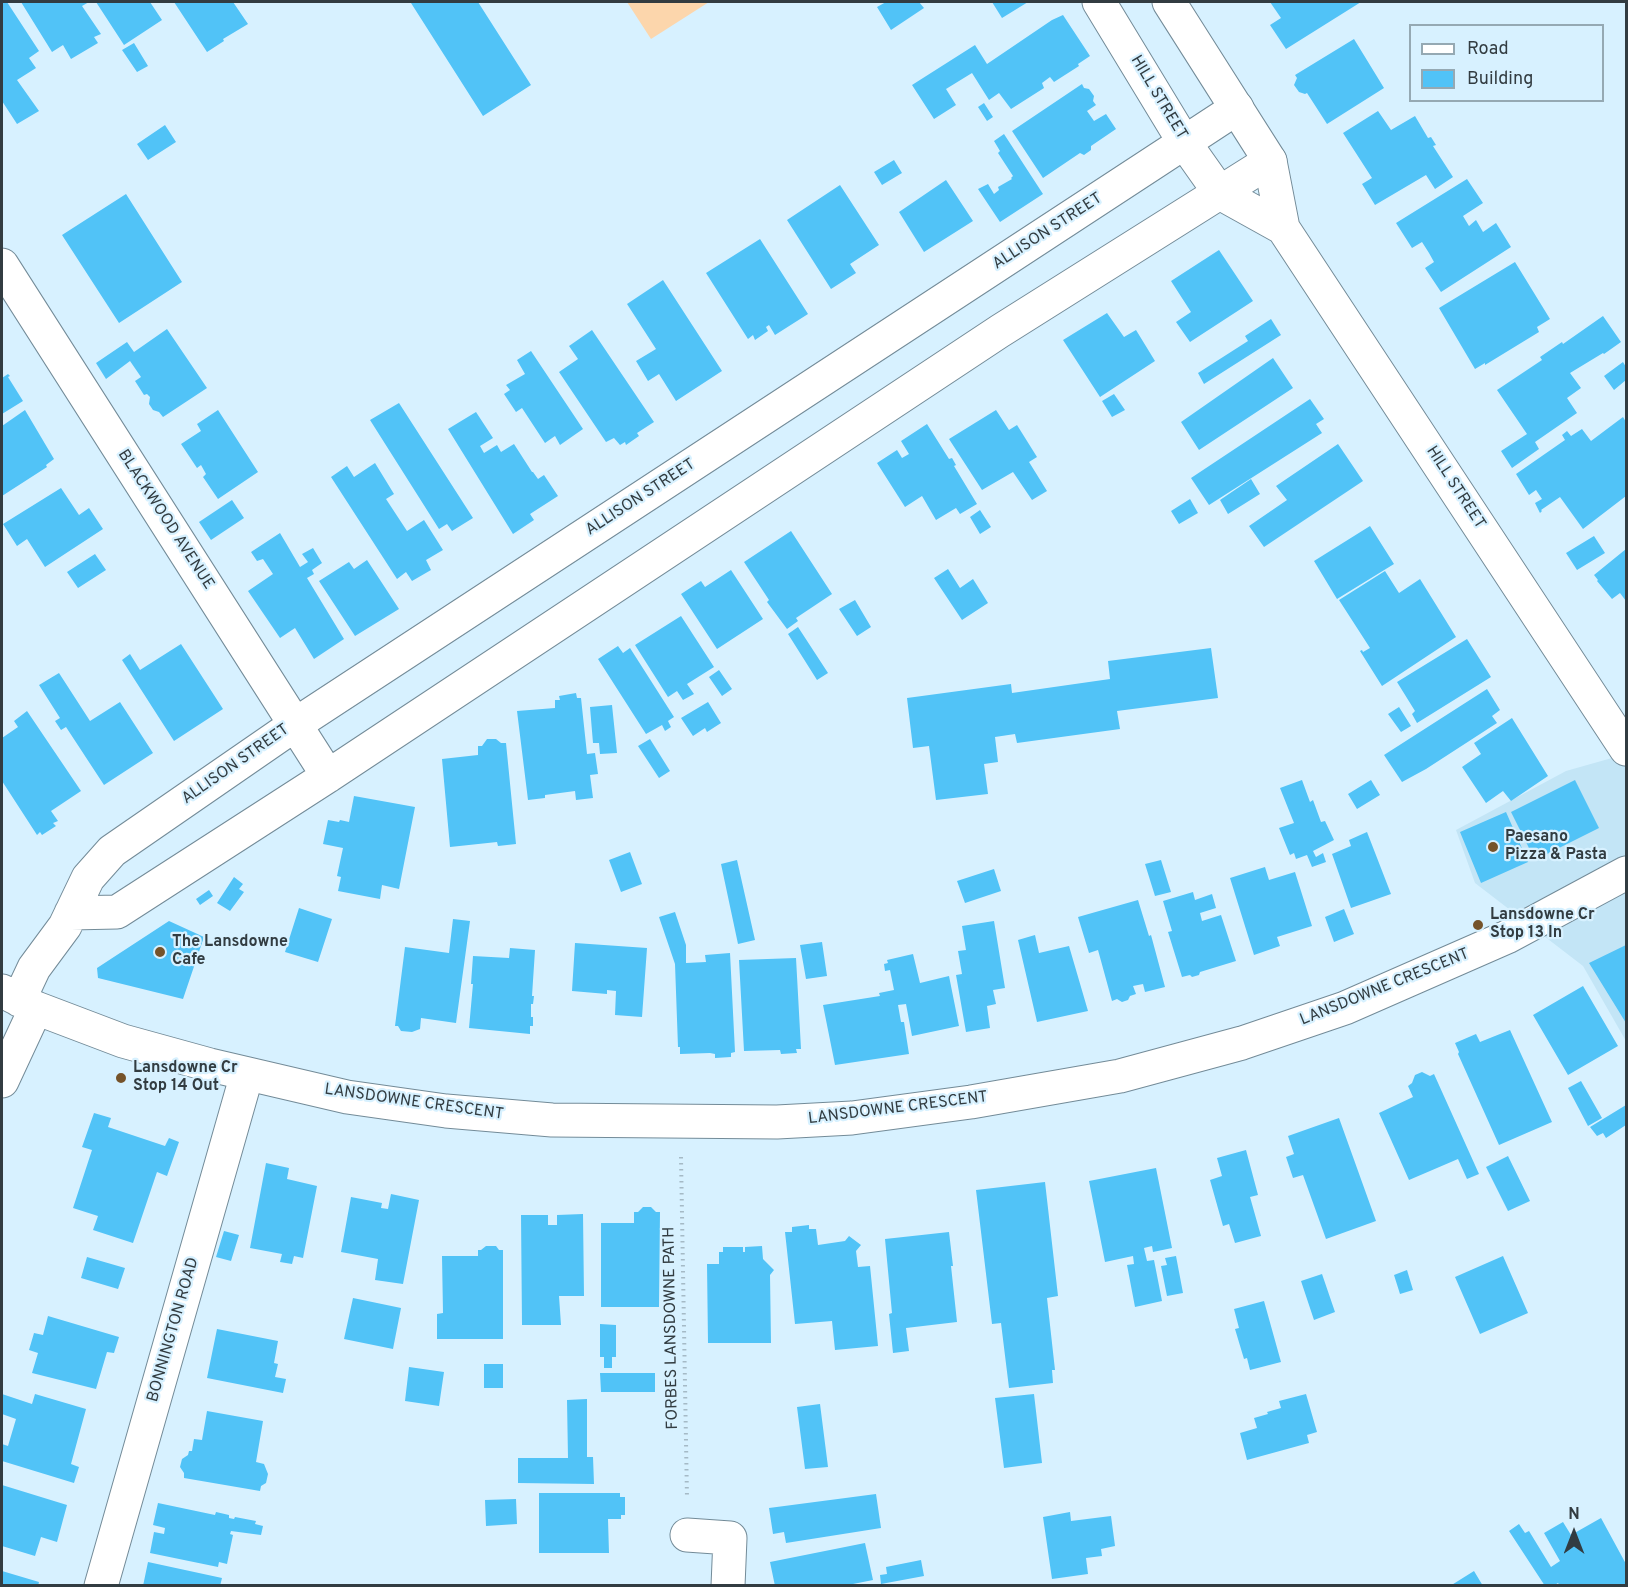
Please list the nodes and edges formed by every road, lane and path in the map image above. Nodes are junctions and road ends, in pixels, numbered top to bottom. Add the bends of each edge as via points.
1 (1099, 2) edge
2 (1169, 2) edge
3 (1237, 108) junction
4 (1184, 142) junction
5 (1270, 161) junction
6 (1220, 193) junction
7 (1283, 228) junction
8 (2, 265) edge
9 (296, 724) junction
10 (1626, 748) edge
11 (328, 776) junction
12 (1626, 873) edge
13 (71, 913) junction
14 (19, 1000) edge
15 (247, 1074) junction
16 (2, 1081) edge
17 (681, 1122) junction
18 (687, 1535) joint
19 (101, 1586) edge
20 (728, 1586) edge

1 - 4 street, HILL STREET
2 - 3 street, HILL STREET
3 - 4 street, ALLISON STREET
3 - 5 street, HILL STREET
4 - 6 street, HILL STREET
4 - 9 street, ALLISON STREET
5 - 6 street
5 - 7 street, HILL STREET
6 - 7 street, HILL STREET
6 - 11 street via 1000,331
7 - 10 street, HILL STREET
8 - 9 street, BLACKWOOD AVENUE
9 - 11 street, BLACKWOOD AVENUE
9 - 13 street, ALLISON STREET via 112,850 88,878
11 - 13 street via 117,912
12 - 17 street, LANSDOWNE CRESCENT via 1507,937 1346,1008 1161,1065 971,1102 852,1118
13 - 14 street, ALLISON STREET via 34,968
14 - 15 street, LANSDOWNE CRESCENT via 123,1041
14 - 16 street, ALLISON STREET
15 - 17 street, LANSDOWNE CRESCENT via 347,1097 446,1111 552,1120
15 - 19 street, BONNINGTON ROAD
17 - 18 path, FORBES LANSDOWNE PATH
18 - 20 street via 730,1538

